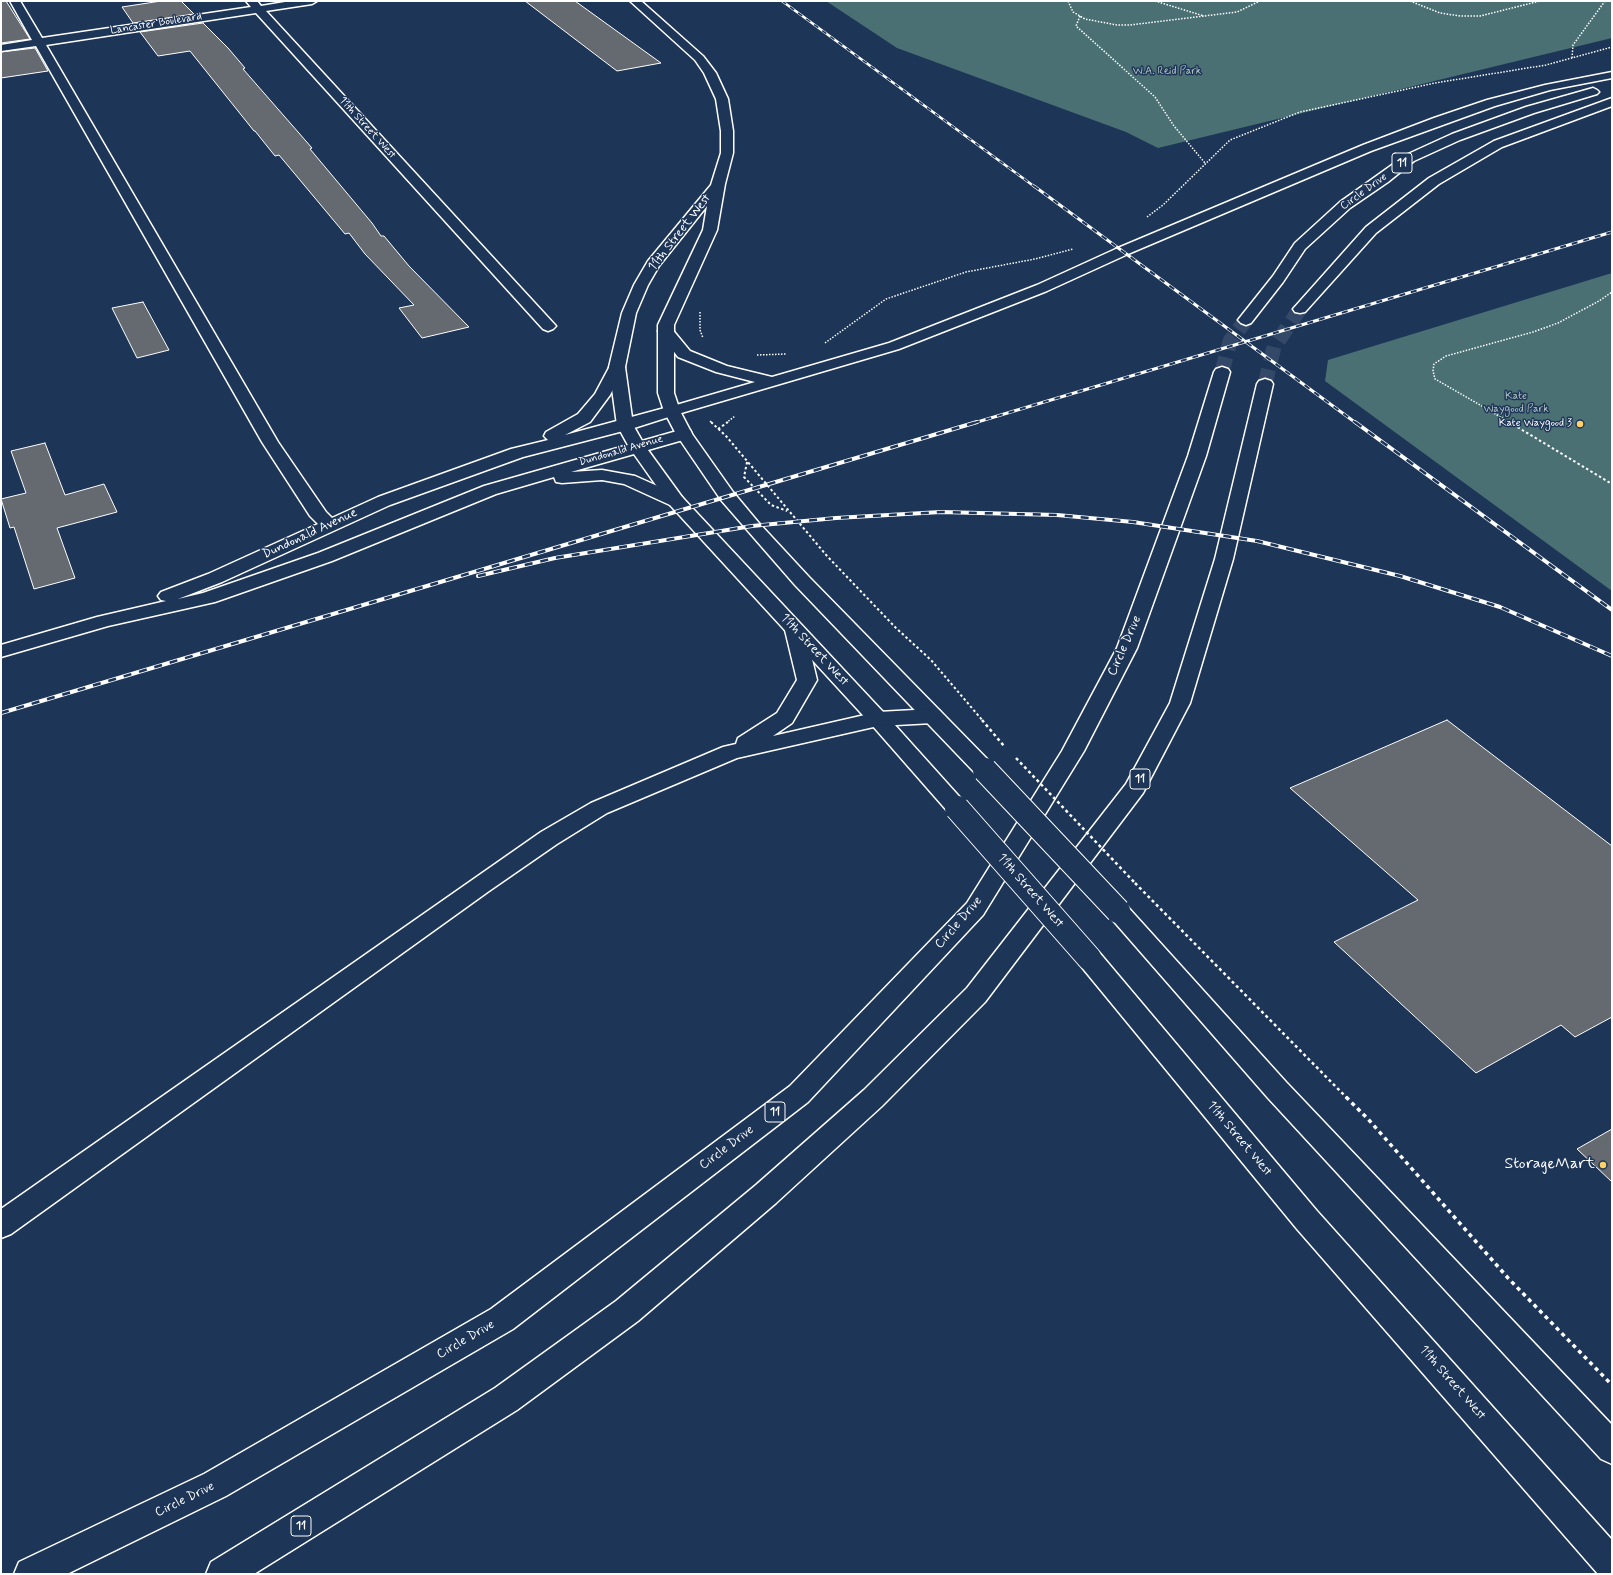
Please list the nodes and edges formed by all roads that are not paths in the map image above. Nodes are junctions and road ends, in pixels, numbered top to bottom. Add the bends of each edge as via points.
1 (15, 1) edge
2 (312, 1) edge
3 (635, 1) edge
4 (255, 5) edge
5 (38, 42) junction
6 (1, 48) edge
7 (1612, 74) edge
8 (1612, 87) edge
9 (1612, 102) edge
10 (718, 184) junction
11 (1300, 309) tunnel mouth
12 (1246, 320) tunnel mouth
13 (548, 326) dead end
14 (666, 331) junction
15 (617, 367) junction
16 (1222, 372) tunnel mouth
17 (772, 381) junction
18 (1265, 384) tunnel mouth
19 (672, 411) junction
20 (625, 425) junction
21 (684, 434) junction
22 (637, 447) junction
23 (517, 453) junction
24 (490, 490) junction
25 (676, 501) junction
26 (330, 524) junction
27 (104, 621) junction
28 (795, 630) junction
29 (1, 651) edge
30 (933, 716) junction
31 (878, 719) junction
32 (731, 752) junction
33 (1, 1225) edge
34 (1612, 1448) edge
35 (379, 1478) junction
36 (1612, 1565) edge
37 (31, 1574) edge
38 (223, 1574) edge
39 (250, 1574) edge

1 - 5 main road
2 - 4 main road, Lancaster Boulevard
3 - 10 main road, 11th Street West via 694,53 710,73 722,99 727,131 727,153
4 - 5 main road, Lancaster Boulevard
4 - 13 main road, 11th Street West
5 - 6 main road, Lancaster Boulevard
5 - 26 main road via 270,442 320,516
7 - 17 main road, Dundonald Avenue via 1491,103 1438,121 1367,148 1042,288 894,346
8 - 12 main road, Circle Drive / 11 via 1530,110 1456,137 1410,158 1345,205 1300,246
9 - 11 main road via 1498,144 1434,181 1371,230
10 - 14 main road, 11th Street West via 710,230 666,325
10 - 15 main road, 11th Street West via 653,264 641,285 628,313
14 - 17 main road via 684,354 722,369
14 - 19 main road, 11th Street West via 666,393
15 - 20 main road, 11th Street West
15 - 23 main road, Dundonald Avenue via 602,395 584,418
16 - 37 main road, Circle Drive / 11 via 1197,456 1127,648 1073,751 975,909 799,1094 502,1319 215,1485
17 - 19 main road, Dundonald Avenue
18 - 35 main road, 11 via 1224,559 1180,703 1135,788 976,995 873,1098 766,1194 627,1311 506,1399
19 - 20 main road, Dundonald Avenue
19 - 21 main road, 11th Street West
20 - 22 main road, 11th Street West
20 - 23 main road, Dundonald Avenue
21 - 22 main road, Dundonald Avenue
21 - 30 main road, 11th Street West via 727,496 752,526
22 - 24 main road, Dundonald Avenue
22 - 25 main road, 11th Street West
23 - 26 main road, Dundonald Avenue via 384,501
24 - 25 main road, Dundonald Avenue via 559,478 602,475 630,480
24 - 27 main road, Dundonald Avenue via 324,557 208,598
25 - 28 main road, 11th Street West
26 - 27 main road, Dundonald Avenue via 215,578
27 - 29 main road, Dundonald Avenue
28 - 31 main road, 11th Street West
28 - 32 main road via 807,680 785,718
30 - 31 main road
30 - 34 main road, 11th Street West, bridge via 1118,912 1277,1090
31 - 32 main road
31 - 36 main road, 11th Street West, bridge via 1089,958 1307,1220
32 - 33 main road via 599,808 549,838
35 - 38 main road, 11
35 - 39 main road

